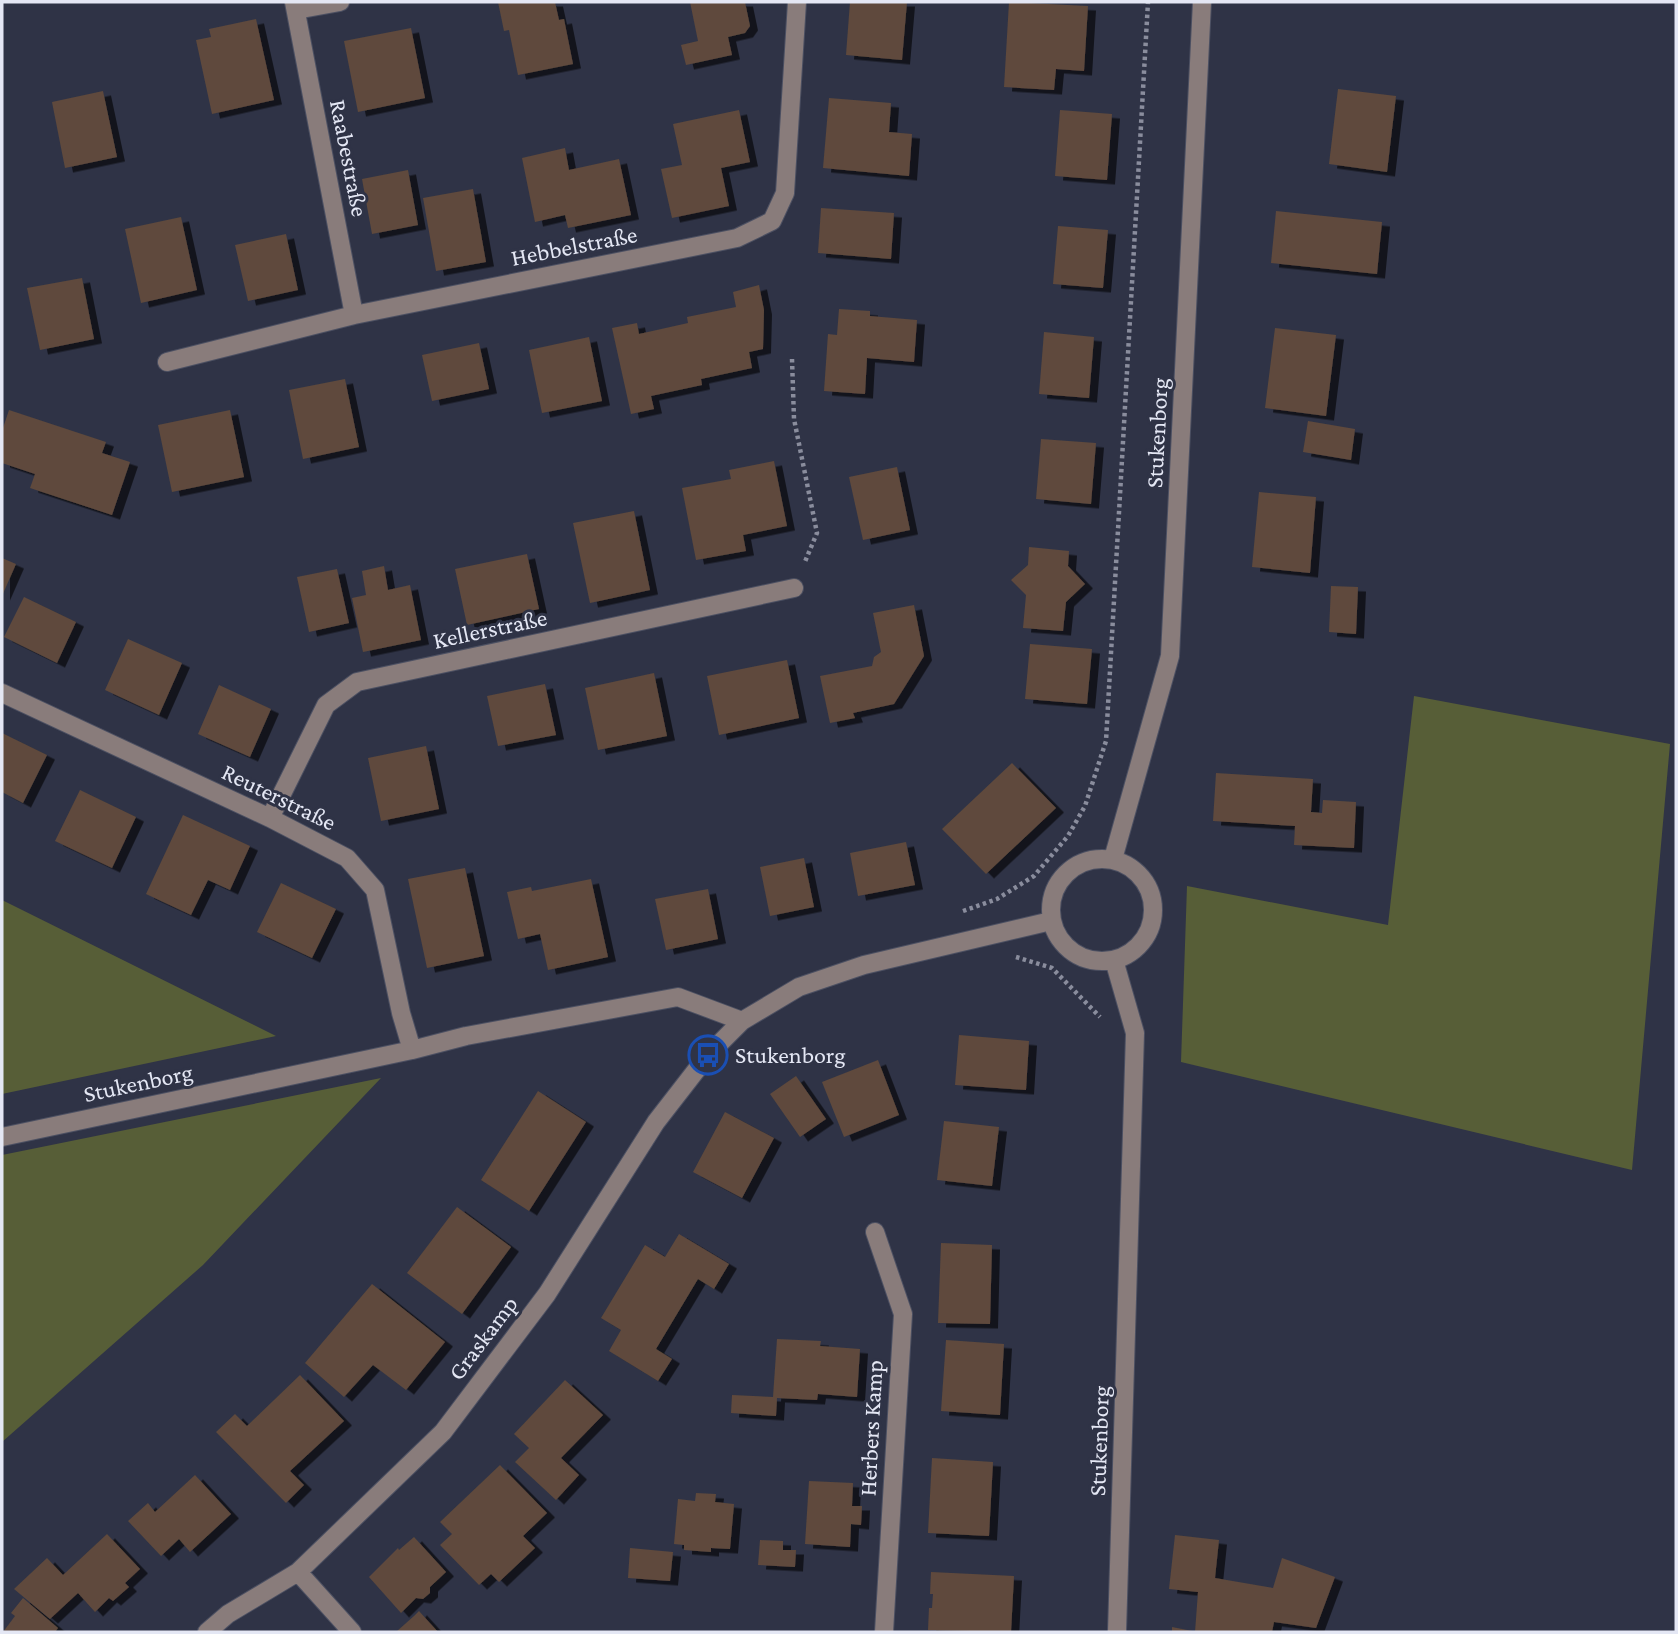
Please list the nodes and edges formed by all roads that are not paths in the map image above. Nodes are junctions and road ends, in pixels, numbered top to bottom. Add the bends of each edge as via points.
1 (340, 2) edge
2 (797, 2) edge
3 (1202, 2) edge
4 (295, 6) edge
5 (354, 314) junction
6 (167, 362) dead end
7 (794, 588) road end
8 (2, 693) edge
9 (270, 818) junction
10 (1113, 859) junction
11 (1051, 921) junction
12 (1114, 960) junction
13 (742, 1021) junction
14 (412, 1050) junction
15 (2, 1137) edge
16 (875, 1231) dead end
17 (298, 1572) junction
18 (207, 1632) edge
19 (352, 1632) edge
20 (884, 1632) edge
21 (1117, 1632) edge

1 - 4 street, Raabestraße
2 - 5 street, Hebbelstraße via 785,192 772,220 737,238
3 - 10 street, Stukenborg via 1170,656
4 - 5 street, Raabestraße
5 - 6 street, Hebbelstraße
7 - 9 street, Kellerstraße via 357,682 326,705
8 - 9 street, Reuterstraße
9 - 14 street, Reuterstraße via 347,859 375,890
10 - 11 street via 1087,859 1065,873 1052,895
10 - 12 street via 1134,869 1149,886 1154,909 1149,932 1135,949
11 - 12 street via 1059,940 1075,954 1094,961
11 - 13 street via 864,965 799,987
12 - 21 street, Stukenborg via 1135,1033
13 - 14 street, Stukenborg via 678,997
13 - 17 street, Graskamp via 708,1055 656,1122 547,1294 443,1432
14 - 15 street, Stukenborg
16 - 20 street, Herbers Kamp via 903,1314
17 - 18 street, Graskamp
17 - 19 street

